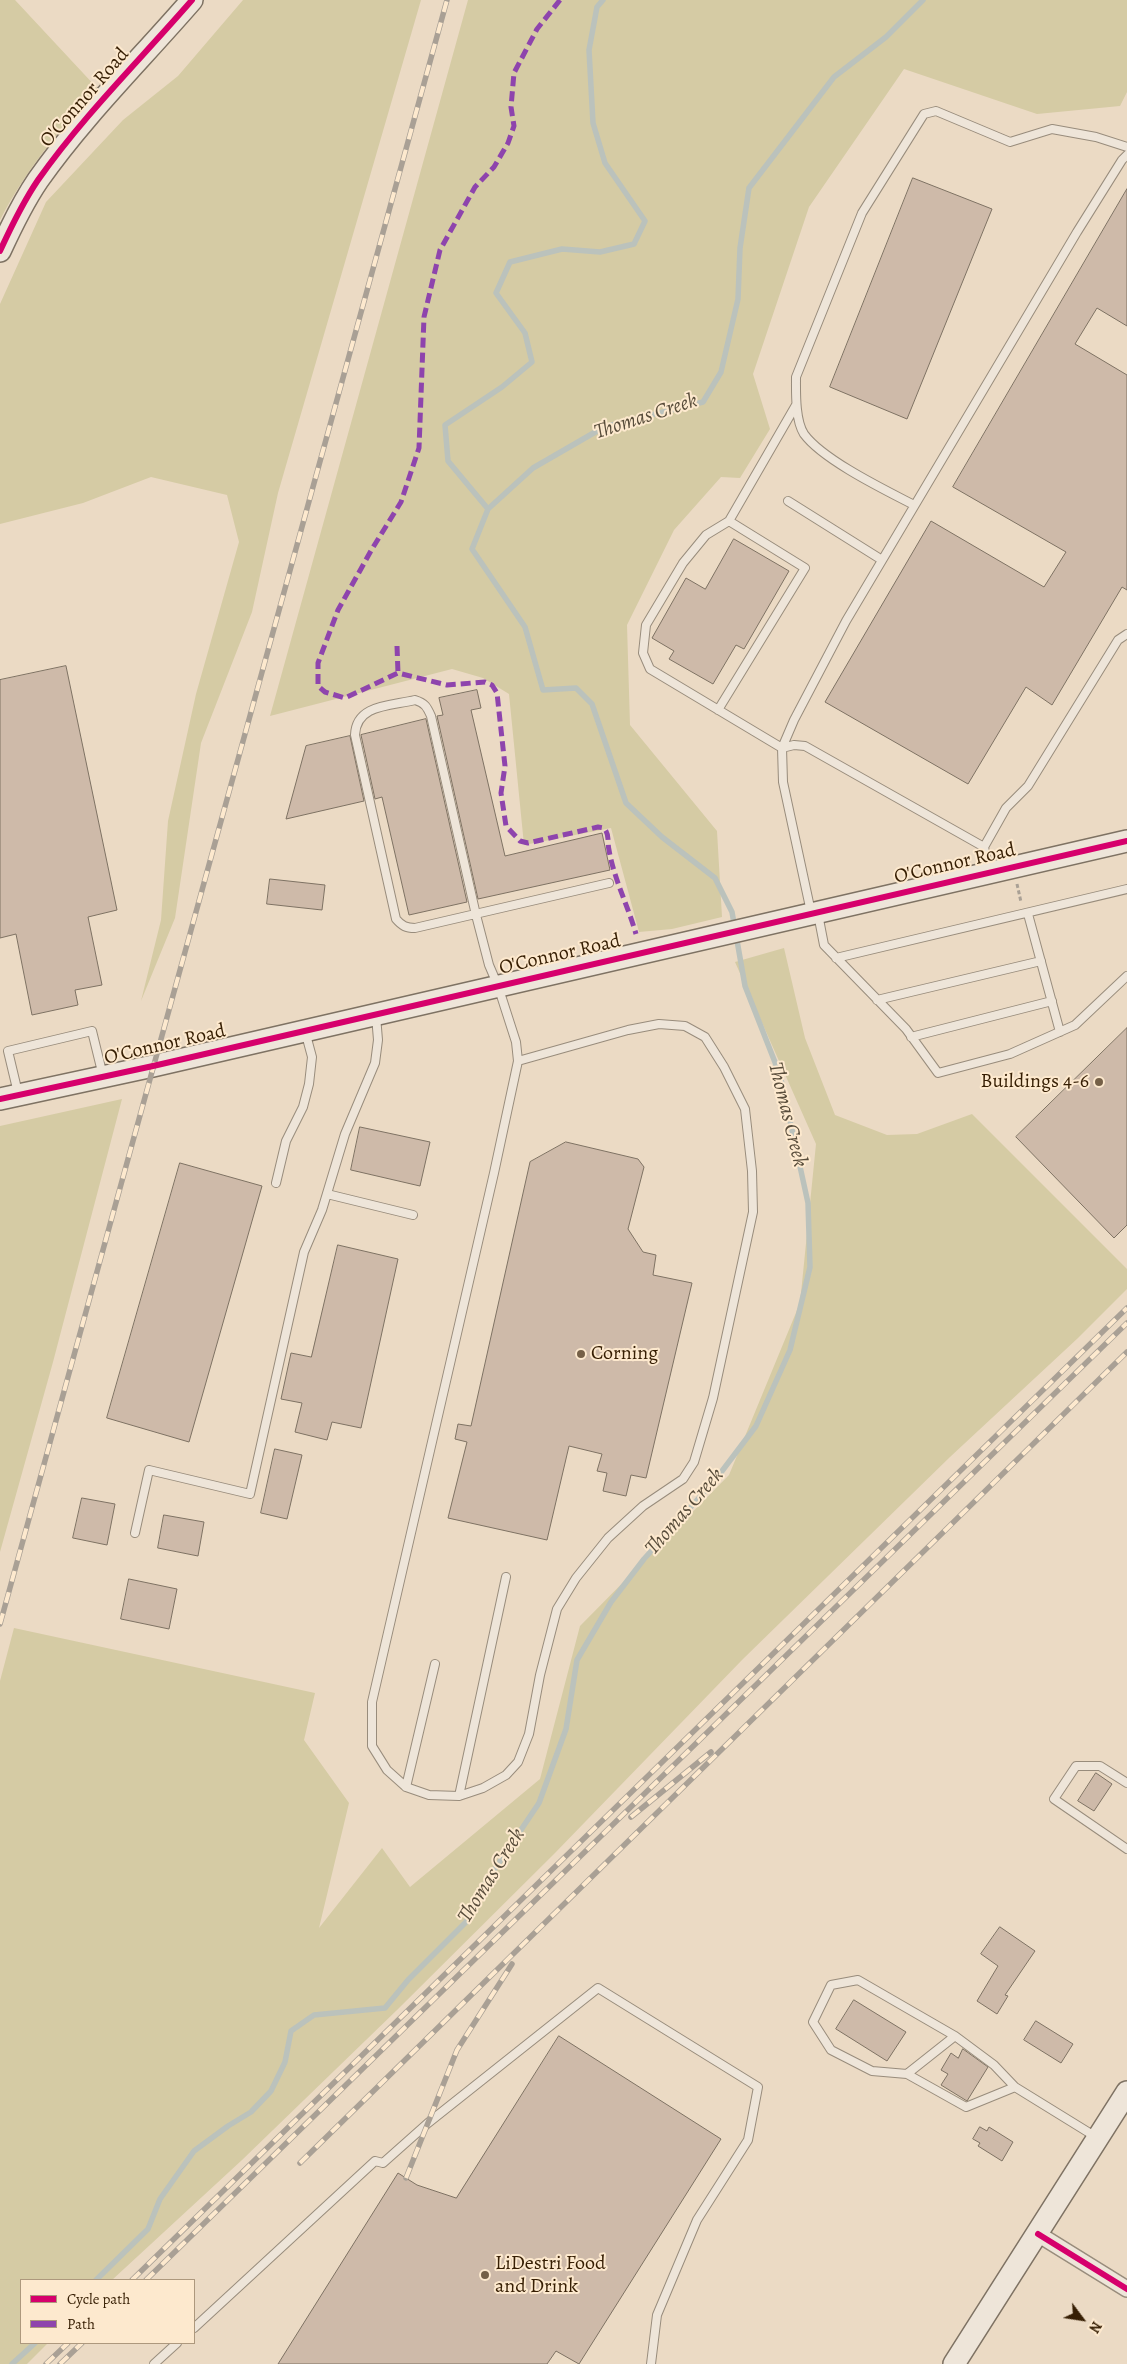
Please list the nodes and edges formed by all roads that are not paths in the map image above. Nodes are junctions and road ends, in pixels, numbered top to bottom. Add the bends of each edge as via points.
1 (192, 0) edge
2 (1127, 147) edge
3 (1127, 155) edge
4 (0, 251) edge
5 (796, 405) junction
6 (788, 501) dead end
7 (914, 506) junction
8 (729, 521) junction
9 (882, 560) junction
10 (1127, 634) edge
11 (718, 710) junction
12 (782, 748) junction
13 (1127, 841) edge
14 (984, 847) junction
15 (989, 873) junction
16 (609, 883) dead end
17 (1127, 889) edge
18 (814, 913) junction
19 (1028, 914) junction
20 (476, 915) junction
21 (836, 958) junction
22 (1041, 961) junction
23 (1127, 976) edge
24 (498, 986) junction
25 (877, 1000) junction
26 (1052, 1001) junction
27 (376, 1014) junction
28 (305, 1030) junction
29 (1060, 1032) junction
30 (911, 1037) junction
31 (518, 1061) junction
32 (103, 1076) junction
33 (9, 1097) edge
34 (276, 1183) dead end
35 (327, 1194) junction
36 (413, 1215) dead end
37 (136, 1533) dead end
38 (506, 1577) dead end
39 (435, 1664) dead end
40 (1127, 1782) edge
41 (406, 1787) junction
42 (459, 1796) junction
43 (1127, 1848) edge
44 (955, 2036) junction
45 (907, 2074) junction
46 (1015, 2087) junction
47 (1127, 2092) edge
48 (1098, 2138) junction
49 (1038, 2234) junction
50 (1127, 2289) edge
51 (195, 2327) edge
52 (176, 2344) edge
53 (154, 2364) edge
54 (652, 2364) edge
55 (954, 2364) edge

1 - 4 street, O'Connor Road via 62,148 38,182
2 - 5 lane via 1052,129 1010,142 936,111 924,114 862,213 796,376
3 - 7 lane via 1076,232
5 - 7 lane via 803,433 827,454
5 - 8 lane
6 - 9 lane
7 - 9 lane
8 - 11 lane via 805,568
8 - 11 lane via 706,535 683,563 646,625 643,653 650,669
9 - 12 lane via 824,660
10 - 14 lane via 1118,640 1028,786 1006,808
11 - 12 lane
12 - 14 lane via 806,746
12 - 18 lane via 783,782
13 - 15 street, O'Connor Road
14 - 15 lane
15 - 18 street, O'Connor Road
16 - 20 lane
17 - 19 lane
18 - 21 lane via 824,945
18 - 24 street, O'Connor Road
19 - 21 lane
19 - 22 lane
20 - 20 lane via 428,708 416,700 367,711 359,717 355,735 396,918 407,928 415,928
20 - 24 lane
21 - 25 lane
22 - 25 lane
22 - 26 lane
23 - 29 lane via 1075,1025
24 - 27 street, O'Connor Road
24 - 31 lane via 516,1042
25 - 30 lane
26 - 29 lane
26 - 30 lane
27 - 28 street, O'Connor Road
27 - 35 lane via 378,1040 375,1063 345,1134
28 - 32 street, O'Connor Road
28 - 34 lane via 312,1057 309,1084 303,1107 286,1141
29 - 30 lane via 1010,1054 938,1073
31 - 41 lane via 372,1702 372,1746 387,1770
31 - 42 lane via 659,1024 685,1026 705,1037 745,1109 753,1212 713,1398 694,1462 683,1480 643,1506 608,1538 576,1578 557,1609 540,1675 530,1734 518,1762 506,1775
32 - 33 street, O'Connor Road
32 - 33 lane via 92,1031 8,1051
35 - 36 lane
35 - 37 lane via 304,1252 250,1494 150,1470
38 - 42 lane
39 - 41 lane
40 - 43 lane via 1100,1766 1076,1766 1054,1799
41 - 42 lane via 428,1795
44 - 45 lane
44 - 45 lane via 858,1980 831,1985 813,2022 831,2050 872,2071
44 - 46 lane via 994,2065
45 - 46 lane via 966,2107
46 - 48 lane
47 - 48 street
48 - 49 street
49 - 50 street
49 - 55 street
51 - 54 lane via 375,2161 383,2163 428,2122 598,1988 758,2087 748,2140 697,2220 657,2314
52 - 53 lane

